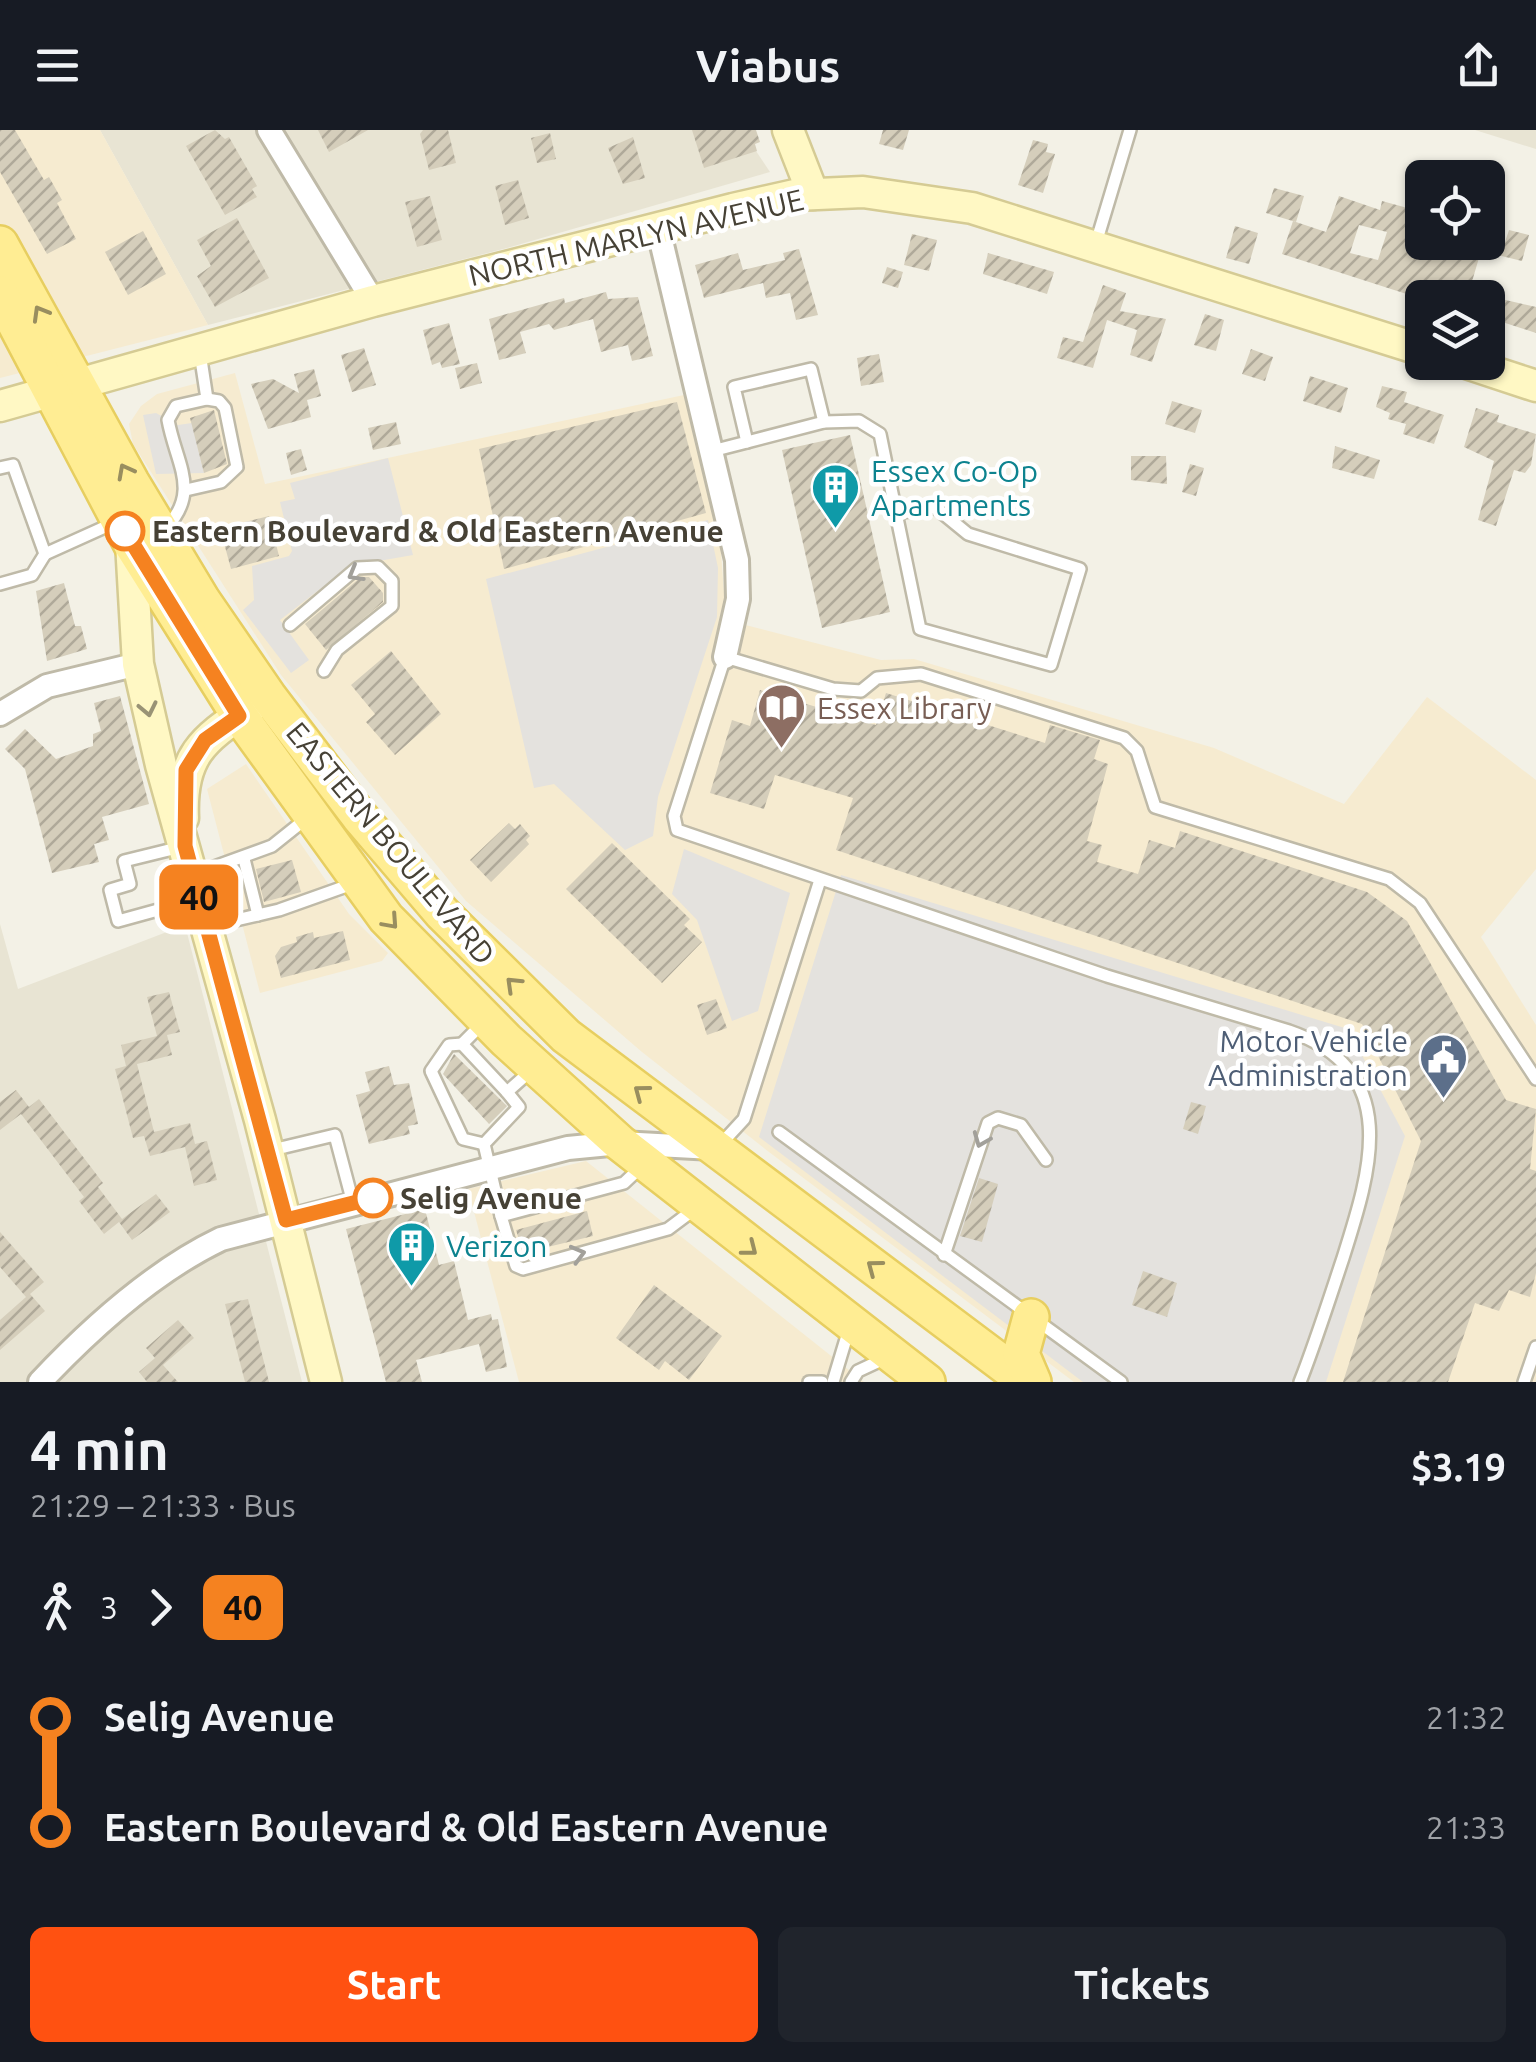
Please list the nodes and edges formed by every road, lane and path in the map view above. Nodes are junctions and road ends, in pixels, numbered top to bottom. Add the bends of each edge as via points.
1 (269, 130) edge
2 (788, 130) edge
3 (1130, 130) edge
4 (813, 194) junction
5 (658, 228) junction
6 (0, 244) edge
7 (1095, 247) junction
8 (0, 294) edge
9 (372, 301) junction
10 (0, 310) edge
11 (1405, 345) edge
12 (0, 349) edge
13 (199, 349) junction
14 (1505, 376) edge
15 (1536, 386) edge
16 (66, 387) junction
17 (207, 399) junction
18 (0, 406) edge
19 (824, 422) junction
20 (747, 442) junction
21 (712, 451) junction
22 (0, 468) edge
23 (186, 490) junction
24 (896, 513) junction
25 (137, 532) junction
26 (45, 554) junction
27 (0, 584) edge
28 (290, 625) dead end
29 (724, 656) junction
30 (138, 664) junction
31 (324, 671) dead end
32 (253, 706) junction
33 (0, 714) edge
34 (310, 816) junction
35 (244, 859) junction
36 (820, 880) junction
37 (359, 881) junction
38 (196, 886) junction
39 (258, 915) junction
40 (474, 1032) junction
41 (535, 1067) junction
42 (1536, 1079) edge
43 (507, 1092) junction
44 (779, 1132) dead end
45 (484, 1144) junction
46 (717, 1148) junction
47 (268, 1151) junction
48 (632, 1154) junction
49 (1046, 1160) dead end
50 (490, 1168) junction
51 (353, 1203) junction
52 (697, 1207) junction
53 (501, 1216) junction
54 (286, 1220) junction
55 (944, 1254) junction
56 (1032, 1317) junction
57 (850, 1325) junction
58 (1536, 1346) edge
59 (891, 1355) junction
60 (40, 1382) edge
61 (326, 1382) edge
62 (809, 1382) edge
63 (822, 1382) edge
64 (832, 1382) edge
65 (851, 1382) edge
66 (926, 1382) edge
67 (1030, 1382) edge
68 (1121, 1382) edge
69 (1300, 1382) edge
70 (1524, 1382) edge

1 - 9 street
2 - 4 street
3 - 7 lane
4 - 5 street, NORTH MARLYN AVENUE
4 - 7 street, NORTH MARLYN AVENUE via 938,200
5 - 9 street, NORTH MARLYN AVENUE
5 - 21 street
16 -> 6 main road, EASTERN BOULEVARD
7 - 11 street, NORTH MARLYN AVENUE
8 - 16 main road, EASTERN BOULEVARD
9 - 13 street, NORTH MARLYN AVENUE
10 - 12 main road
13 - 16 street, NORTH MARLYN AVENUE
13 - 17 lane
14 - 15 street
16 - 18 street, NORTH MARLYN AVENUE
16 - 25 main road, EASTERN BOULEVARD
17 - 23 lane via 176,406 168,420
17 - 23 lane via 225,408 237,467 220,482
19 - 20 lane
19 - 20 lane via 811,369 734,387
19 - 24 lane via 858,421 880,434
20 - 21 lane
21 - 29 street via 736,560 738,599
22 - 26 lane via 13,465
23 - 25 lane via 183,510
24 - 24 lane via 935,507 968,534 1080,569 1051,665 920,629
25 - 26 lane
25 - 30 street
25 - 32 main road, EASTERN BOULEVARD
26 - 27 lane via 32,575
31 -> 28 lane via 337,650 392,606 392,581 378,567 357,568
29 - 36 lane via 674,816 677,830
29 - 42 lane via 832,689 861,691 877,678 921,674 1124,738 1136,752 1155,807 1404,888 1420,902
30 - 33 street via 47,686
30 -> 38 street
32 - 34 main road, EASTERN BOULEVARD
32 - 38 street via 205,740 186,770
46 -> 32 main road, EASTERN BOULEVARD via 566,1036 442,913
34 - 35 lane
34 - 37 main road, EASTERN BOULEVARD
35 - 38 lane
35 - 39 lane
36 - 46 lane via 744,1119
36 - 69 lane via 1318,1040 1339,1055 1366,1108 1371,1162
37 - 39 lane
37 -> 40 main road, EASTERN BOULEVARD
38 - 38 lane via 124,861 130,884 110,890 118,921
38 - 39 lane
38 - 47 street
40 - 41 main road, EASTERN BOULEVARD
40 - 43 lane
40 - 45 lane via 448,1045 430,1070 463,1138
41 - 43 lane
41 - 48 main road, EASTERN BOULEVARD
43 - 45 lane via 519,1108
44 - 55 lane
45 - 50 lane
46 - 48 street
67 -> 46 main road, EASTERN BOULEVARD
47 - 51 lane via 334,1135
47 - 54 street
48 - 50 street via 568,1148
48 - 52 main road, EASTERN BOULEVARD
48 - 53 lane via 624,1183
49 -> 55 lane via 1022,1125 988,1122
50 - 51 street
50 - 53 lane
51 - 54 street
53 -> 52 lane via 516,1266 523,1269 668,1229
52 -> 57 main road, EASTERN BOULEVARD
54 - 60 street via 192,1252
54 - 61 street
55 - 56 lane
56 - 67 main road via 1021,1354
56 - 68 lane
57 - 59 main road, EASTERN BOULEVARD
57 - 64 lane
58 - 70 lane
59 - 65 lane via 858,1371
59 - 66 main road, EASTERN BOULEVARD
62 - 63 lane

